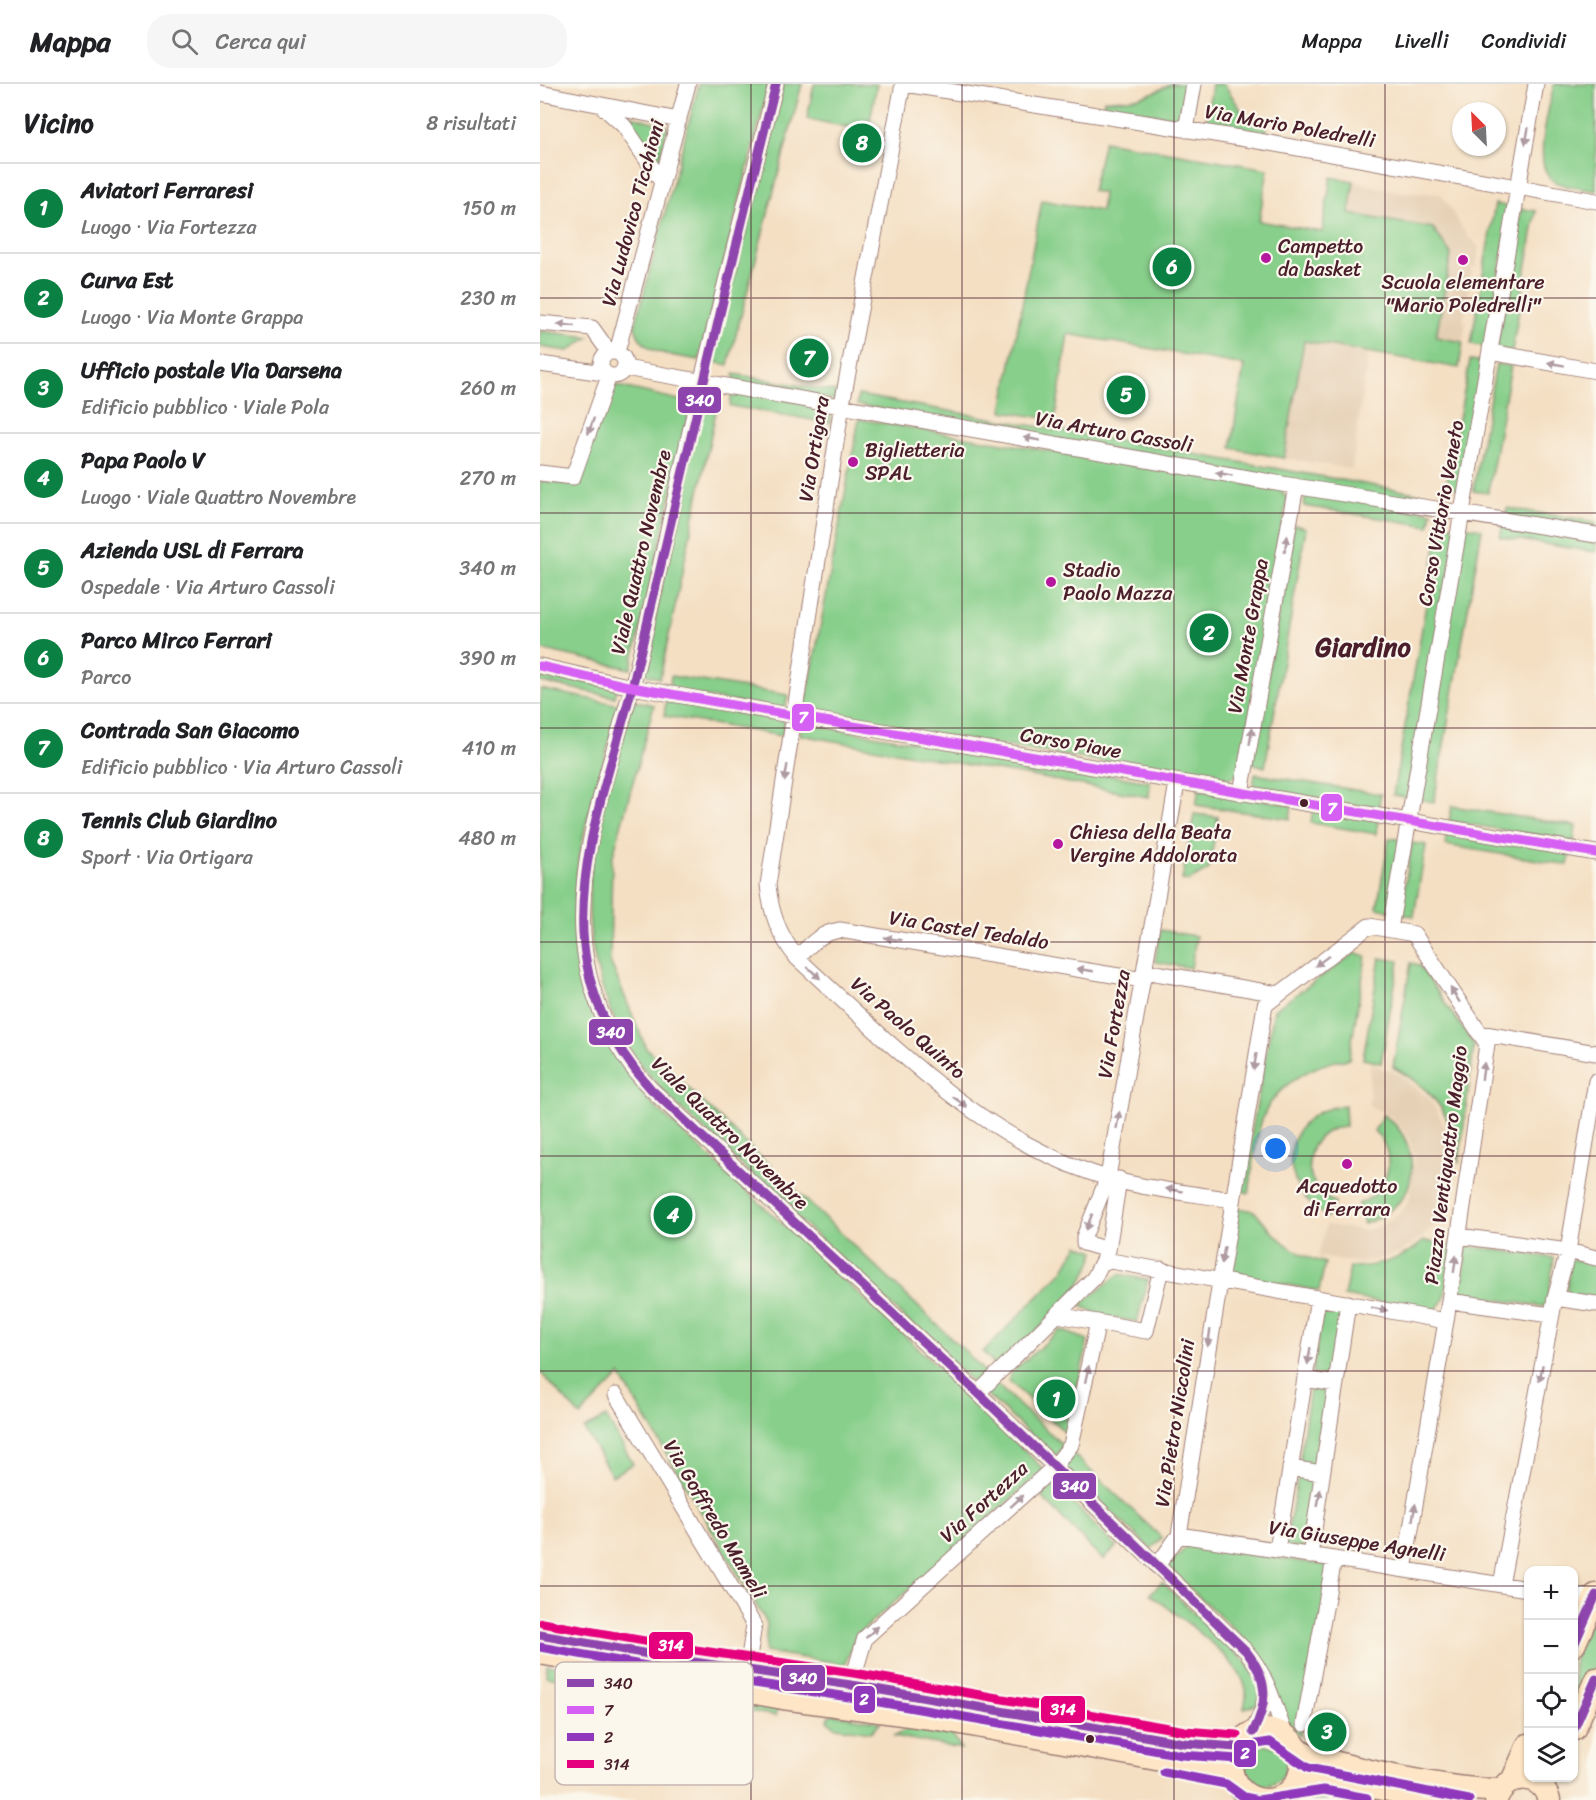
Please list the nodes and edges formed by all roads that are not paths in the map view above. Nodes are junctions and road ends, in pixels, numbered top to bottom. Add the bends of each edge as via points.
1 (688, 84) edge
2 (776, 84) edge
3 (904, 84) edge
4 (1194, 84) edge
5 (1536, 84) edge
6 (540, 93) edge
7 (598, 104) junction
8 (679, 120) junction
9 (1186, 130) junction
10 (662, 182) junction
11 (1518, 187) junction
12 (1596, 201) edge
13 (540, 323) edge
14 (613, 352) junction
15 (1490, 352) junction
16 (540, 364) edge
17 (625, 368) junction
18 (1596, 371) edge
19 (606, 374) junction
20 (702, 381) junction
21 (842, 404) junction
22 (540, 473) edge
23 (1289, 485) junction
24 (1462, 514) junction
25 (1596, 535) edge
26 (540, 666) edge
27 (632, 687) junction
28 (795, 716) junction
29 (1177, 783) junction
30 (1241, 793) junction
31 (1409, 821) junction
32 (1596, 853) edge
33 (1390, 929) junction
34 (797, 958) junction
35 (1144, 975) junction
36 (1279, 994) junction
37 (1479, 1033) junction
38 (1596, 1053) edge
39 (1596, 1081) edge
40 (1113, 1178) junction
41 (1232, 1200) junction
42 (1459, 1236) junction
43 (1568, 1251) junction
44 (1106, 1255) junction
45 (1596, 1258) edge
46 (1161, 1269) junction
47 (1218, 1280) junction
48 (1318, 1298) junction
49 (1555, 1298) junction
50 (1449, 1301) junction
51 (1348, 1303) junction
52 (1596, 1304) edge
53 (1058, 1315) junction
54 (1551, 1315) junction
55 (1446, 1321) junction
56 (1098, 1322) junction
57 (1305, 1379) junction
58 (1336, 1384) junction
59 (978, 1393) junction
60 (616, 1395) dead end
61 (1054, 1467) junction
62 (1290, 1467) junction
63 (1323, 1473) junction
64 (1179, 1535) junction
65 (1277, 1550) junction
66 (1310, 1556) junction
67 (1334, 1559) junction
68 (1157, 1566) junction
69 (1404, 1570) junction
70 (1501, 1585) junction
71 (1524, 1588) edge
72 (1590, 1597) edge
73 (1578, 1633) edge
74 (540, 1635) edge
75 (540, 1653) edge
76 (590, 1662) edge
77 (700, 1662) edge
78 (749, 1662) edge
79 (753, 1671) edge
80 (1596, 1679) edge
81 (828, 1682) junction
82 (851, 1685) junction
83 (1267, 1688) junction
84 (753, 1691) edge
85 (824, 1704) junction
86 (1574, 1728) edge
87 (1253, 1732) junction
88 (1296, 1736) junction
89 (1236, 1747) junction
90 (1524, 1752) edge
91 (1237, 1787) edge
92 (1549, 1789) edge
93 (1503, 1790) edge
94 (1282, 1795) edge
95 (1439, 1800) edge

1 - 8 street, Via Ludovico Ticchioni
2 - 20 street, Viale Quattro Novembre
3 - 9 street, Via Mario Poledrelli
3 - 21 street, Via Ortigara
4 - 9 street
5 -> 11 street, Corso Vittorio Veneto
6 - 7 street
7 - 8 street
7 - 10 street via 624,126
8 - 10 street, Via Ludovico Ticchioni
9 - 11 street, Via Mario Poledrelli
10 - 14 street, Via Ludovico Ticchioni
11 - 12 street, Via Mario Poledrelli
11 - 15 street, Corso Vittorio Veneto
14 -> 13 street via 592,328
14 - 17 street via 624,359
14 - 19 street via 600,360
18 -> 15 street
15 - 24 street, Corso Vittorio Veneto
16 - 19 street
17 - 19 street via 620,374
17 - 20 street, Via Arturo Cassoli
19 -> 22 street via 573,477
20 - 21 street, Via Arturo Cassoli
20 - 27 street, Viale Quattro Novembre
23 -> 21 street, Via Arturo Cassoli
21 - 28 street, Via Ortigara
23 - 24 street, Via Arturo Cassoli
30 -> 23 street, Via Monte Grappa
24 - 25 street, Via Arturo Cassoli
24 - 31 street, Corso Vittorio Veneto
26 - 27 street, Corso Piave
27 - 28 street, Corso Piave
27 - 59 street, Viale Quattro Novembre via 589,846 583,883 584,949 592,988 607,1025 638,1076 666,1104
28 - 29 street, Corso Piave
28 -> 34 street, Via Paolo Quinto via 768,885 776,925
29 - 30 street, Corso Piave
29 - 35 street, Via Fortezza
30 - 31 street, Corso Piave
31 - 32 street, Corso Piave
31 - 33 street, Corso Vittorio Veneto
33 -> 36 street, Piazza Ventiquattro Maggio via 1369,926
37 -> 33 street, Piazza Ventiquattro Maggio via 1414,934
35 -> 34 street, Via Castel Tedaldo via 840,930 817,938
34 -> 40 street, Via Paolo Quinto via 930,1079 973,1111 1046,1155
35 - 36 street, Via Castel Tedaldo
40 -> 35 street, Via Fortezza
36 -> 41 street, Piazza Ventiquattro Maggio via 1265,1005
37 - 38 street
42 -> 37 street, Piazza Ventiquattro Maggio via 1487,1044
39 - 43 street
41 -> 40 street, Via Paolo Quinto
40 - 44 street, Via Fortezza
40 -> 44 street, Via Fortezza via 1083,1240
41 -> 47 street, Piazza Ventiquattro Maggio
42 - 43 street
50 -> 42 street, Piazza Ventiquattro Maggio
43 - 45 street
43 - 49 street
44 - 46 street
44 - 53 street, Via Fortezza via 1087,1287
46 - 47 street
46 - 56 street via 1146,1331
47 - 48 street
47 -> 64 street, Via Pietro Niccolini
48 - 51 street
48 -> 57 street
49 - 52 street
49 - 54 street
50 - 54 street
50 - 55 street, Piazza Ventiquattro Maggio
51 -> 55 street
51 - 58 street
53 - 56 street
53 - 59 street, Via Fortezza
54 -> 70 street
69 -> 55 street, Piazza Ventiquattro Maggio
61 -> 56 street, Via Fortezza via 1071,1445
57 - 58 street
57 - 62 street
58 - 63 street
59 - 61 street, Viale Quattro Novembre
60 - 78 street, Via Goffredo Mameli via 754,1625
61 - 68 street, Viale Quattro Novembre
82 -> 61 street, Via Fortezza via 865,1638
62 - 63 street
62 - 65 street
66 -> 63 street
64 - 65 street, Via Giuseppe Agnelli
64 - 68 street, Via Pietro Niccolini
65 - 66 street, Via Giuseppe Agnelli
66 - 67 street, Via Giuseppe Agnelli
67 - 69 street, Via Giuseppe Agnelli
67 - 88 street
68 - 83 street, Viale Quattro Novembre via 1246,1651 1261,1671
69 - 70 street, Via Giuseppe Agnelli
70 - 71 street, Via Giuseppe Agnelli
72 - 73 main road
74 - 77 main road
75 - 76 main road
79 - 81 main road
80 - 86 main road
81 - 82 main road
81 - 85 main road
82 - 89 main road via 1184,1743
83 - 87 street
83 - 88 street, Viale Quattro Novembre
84 - 85 main road
85 - 91 main road via 939,1719
87 - 88 main road via 1267,1730
87 - 89 main road
88 - 93 main road via 1322,1759 1444,1785
88 - 94 main road via 1301,1770
89 - 91 main road via 1231,1760
90 - 93 main road
91 - 94 main road via 1254,1798
92 - 93 main road via 1535,1780
94 - 95 main road via 1314,1779 1329,1778

